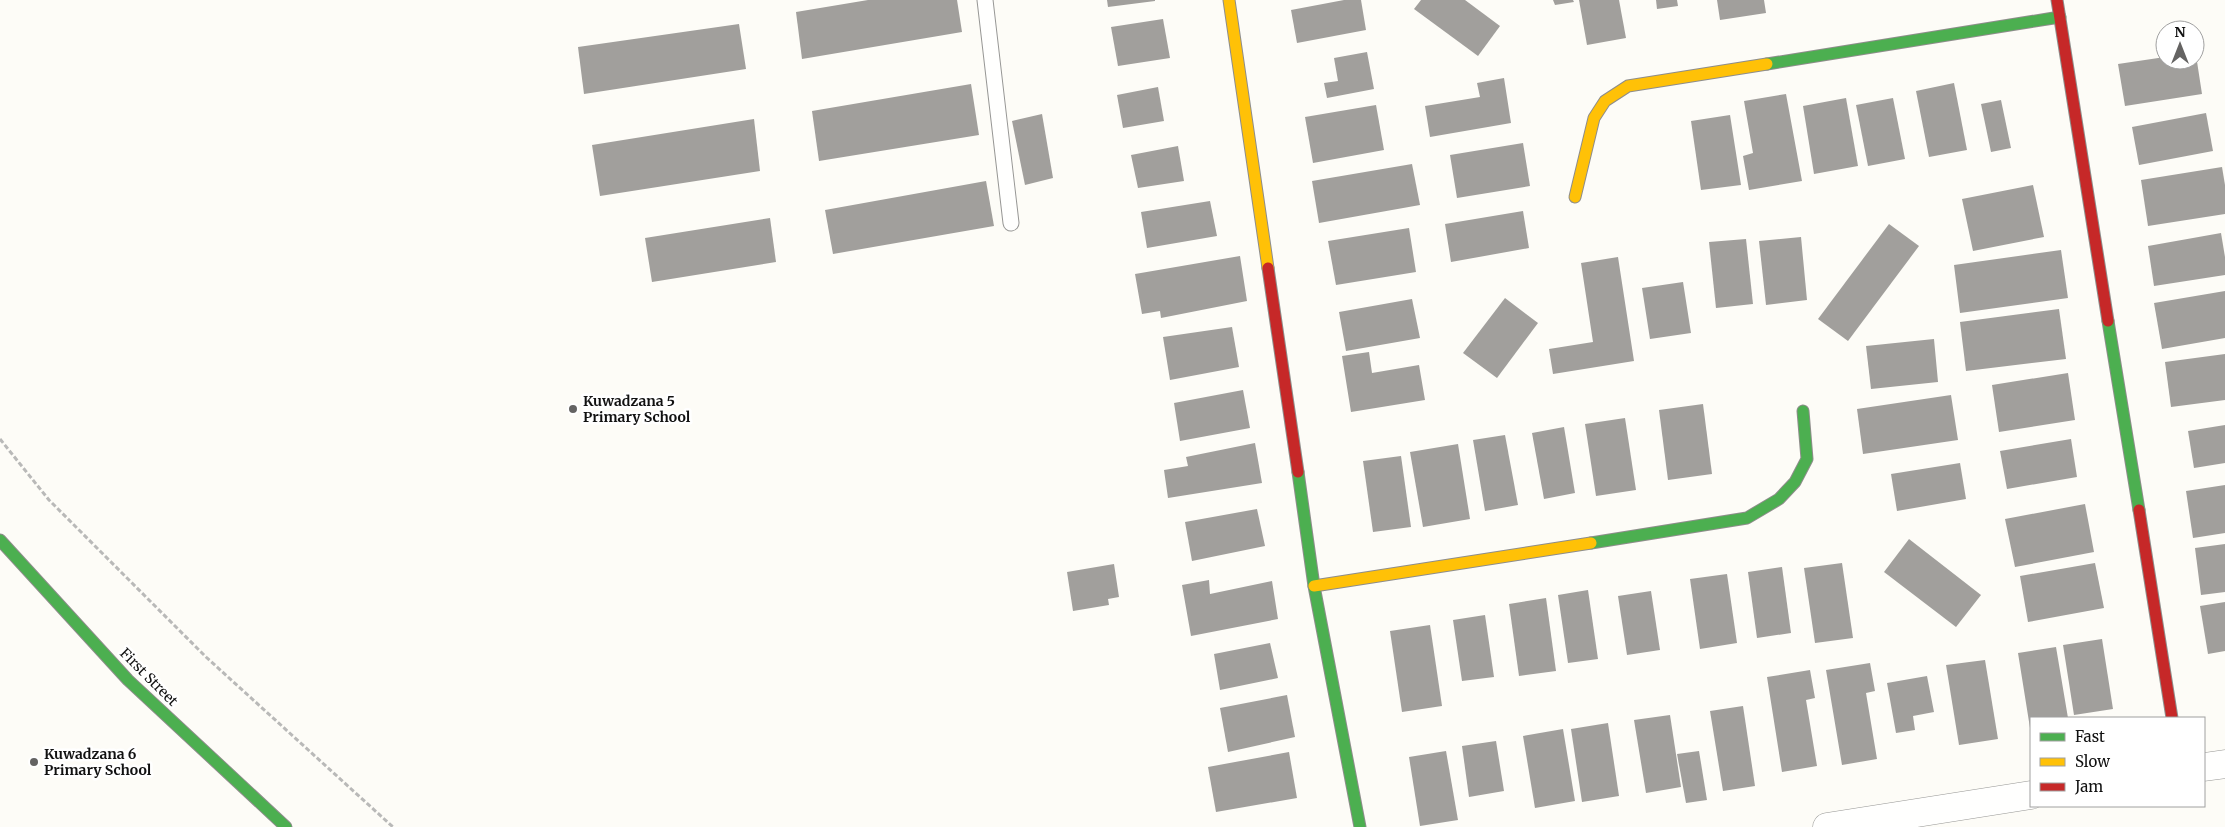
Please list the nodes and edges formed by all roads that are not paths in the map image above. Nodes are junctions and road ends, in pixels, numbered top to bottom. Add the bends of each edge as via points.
1 (985, 0) edge
2 (1229, 0) edge
3 (2057, 0) edge
4 (2060, 17) junction
5 (1575, 197) dead end
6 (1011, 223) dead end
7 (1803, 411) dead end
8 (0, 540) edge
9 (1314, 586) junction
10 (2172, 717) edge
11 (2225, 764) edge
12 (2205, 767) edge
13 (2030, 795) edge
14 (286, 827) edge
15 (1360, 827) edge
16 (1827, 827) edge

1 - 6 lane
2 - 9 street
3 - 4 street
4 - 5 street via 1628,86 1605,101 1594,118
4 - 10 street
7 - 9 street via 1807,458 1795,482 1779,499 1747,518
8 - 14 street, First Street via 128,680
9 - 15 street
11 - 12 street
13 - 16 street

